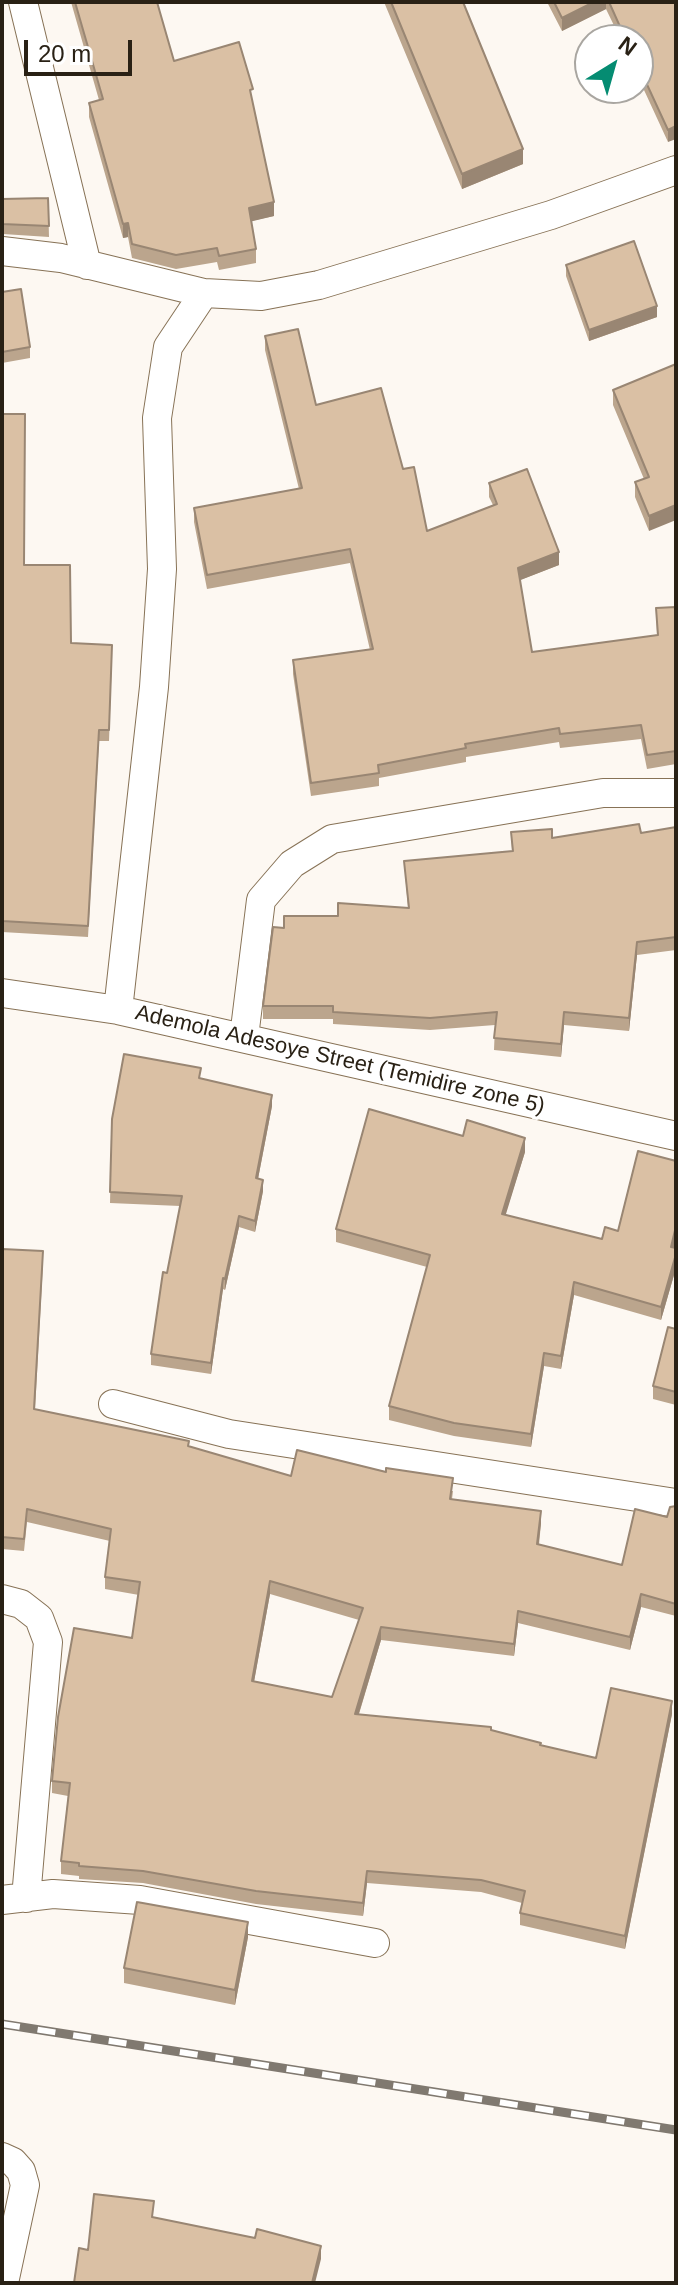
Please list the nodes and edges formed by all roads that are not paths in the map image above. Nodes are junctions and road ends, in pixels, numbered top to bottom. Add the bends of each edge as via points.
1 (23, 2) edge
2 (676, 170) edge
3 (2, 251) edge
4 (87, 265) junction
5 (204, 293) junction
6 (676, 793) edge
7 (2, 993) edge
8 (118, 1010) junction
9 (244, 1037) junction
10 (676, 1136) edge
11 (113, 1404) dead end
12 (676, 1503) edge
13 (2, 1599) edge
14 (14, 1899) edge
15 (375, 1943) dead end
16 (2, 2157) edge
17 (4, 2283) edge

1 - 4 street
2 - 5 street via 551,215 319,285 261,296
3 - 4 street
4 - 5 street
5 - 8 street via 168,347 157,418 162,569
6 - 9 street via 603,793 332,839 292,864 261,900
7 - 8 street, Ademola Adesoye Street (Temidire zone 5)
8 - 9 street, Ademola Adesoye Street (Temidire zone 5)
9 - 10 street, Ademola Adesoye Street (Temidire zone 5)
11 - 12 street via 229,1434
13 - 14 street via 21,1604 39,1618 48,1642
14 - 15 street via 53,1894 140,1900
16 - 17 street via 21,2171 25,2185

